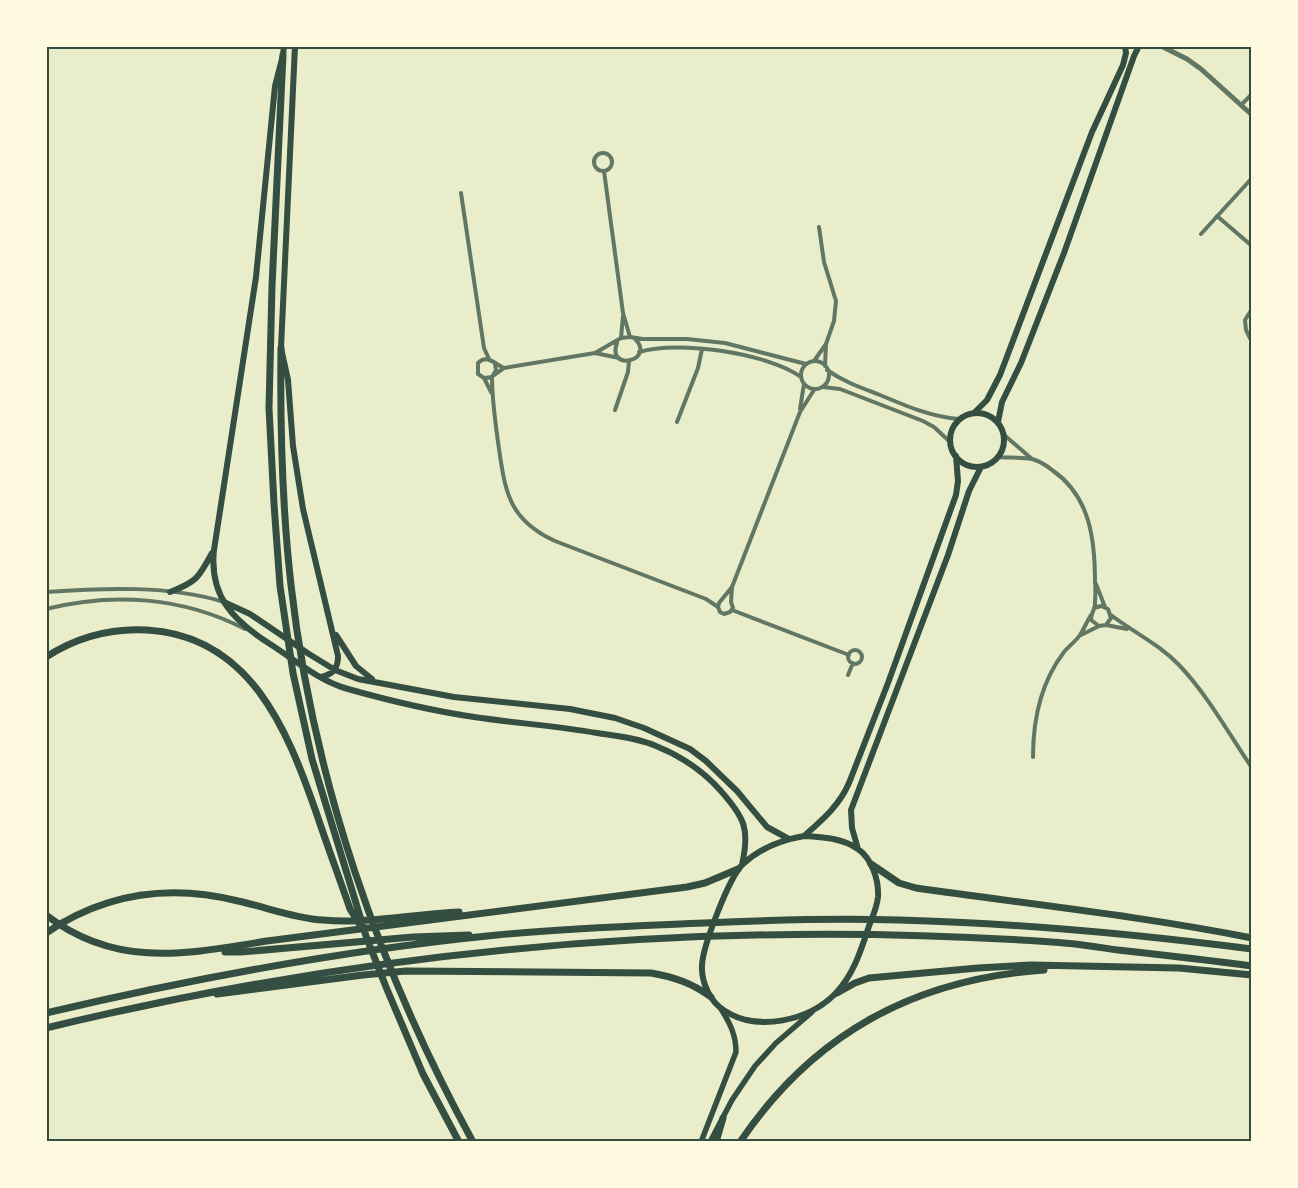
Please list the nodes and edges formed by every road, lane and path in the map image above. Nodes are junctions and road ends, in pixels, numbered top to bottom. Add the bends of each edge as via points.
1 (284, 46) edge
2 (295, 46) edge
3 (1125, 46) edge
4 (1130, 46) edge
5 (1139, 46) edge
6 (1162, 46) edge
7 (283, 56) junction
8 (1252, 94) edge
9 (1241, 105) junction
10 (1252, 115) edge
11 (604, 171) junction
12 (1252, 178) edge
13 (461, 193) dead end
14 (1217, 216) junction
15 (819, 227) dead end
16 (1201, 234) dead end
17 (1252, 246) edge
18 (1252, 309) edge
19 (623, 313) junction
20 (632, 337) junction
21 (619, 340) junction
22 (1252, 342) edge
23 (826, 344) junction
24 (281, 348) junction
25 (484, 348) junction
26 (702, 349) junction
27 (640, 352) junction
28 (595, 353) junction
29 (619, 358) junction
30 (489, 359) junction
31 (482, 360) junction
32 (629, 361) junction
33 (814, 361) junction
34 (495, 364) junction
35 (806, 364) junction
36 (504, 368) junction
37 (826, 368) junction
38 (493, 376) junction
39 (801, 377) junction
40 (484, 378) junction
41 (804, 384) junction
42 (823, 387) junction
43 (814, 390) junction
44 (492, 395) junction
45 (615, 410) dead end
46 (800, 412) junction
47 (974, 413) junction
48 (959, 419) junction
49 (677, 422) dead end
50 (998, 422) junction
51 (1003, 434) junction
52 (949, 441) junction
53 (956, 456) junction
54 (998, 457) junction
55 (1032, 459) junction
56 (981, 467) junction
57 (214, 550) junction
58 (1096, 582) junction
59 (732, 587) junction
60 (46, 592) edge
61 (170, 592) junction
62 (706, 599) junction
63 (722, 600) junction
64 (224, 602) junction
65 (732, 602) junction
66 (718, 607) junction
67 (1105, 607) junction
68 (1094, 608) junction
69 (46, 609) edge
70 (732, 610) junction
71 (1091, 615) junction
72 (1111, 615) junction
73 (1106, 625) junction
74 (1099, 626) junction
75 (1129, 629) junction
76 (333, 630) junction
77 (249, 631) junction
78 (1079, 636) junction
79 (849, 655) junction
80 (46, 657) edge
81 (853, 663) junction
82 (335, 670) junction
83 (848, 675) dead end
84 (321, 677) junction
85 (384, 685) junction
86 (1033, 757) dead end
87 (1252, 768) edge
88 (804, 836) junction
89 (788, 839) junction
90 (858, 849) junction
91 (871, 864) junction
92 (740, 867) junction
93 (517, 908) junction
94 (353, 909) junction
95 (46, 915) edge
96 (46, 933) edge
97 (497, 935) junction
98 (1252, 938) edge
99 (1252, 949) edge
100 (205, 951) junction
101 (1094, 966) junction
102 (1252, 966) edge
103 (1252, 974) edge
104 (837, 993) junction
105 (711, 997) junction
106 (148, 1004) junction
107 (819, 1006) junction
108 (721, 1009) junction
109 (46, 1013) edge
110 (46, 1028) edge
111 (723, 1118) junction
112 (459, 1142) edge
113 (473, 1142) edge
114 (701, 1142) edge
115 (710, 1142) edge
116 (716, 1142) edge
117 (740, 1142) edge

1 - 7 highway
2 - 24 highway
3 - 47 highway via 1123,65 1092,132 1000,375 987,400
4 - 5 highway
5 - 50 highway via 1022,364 999,408
6 - 9 street via 1187,59
7 - 57 highway via 275,86 256,278
7 - 94 highway via 269,408 280,586 293,673 310,752
8 - 9 street
9 - 10 street
11 - 11 street via 596,168 594,162 602,153 612,160 611,166
11 - 19 street
12 - 14 street
13 - 25 street
14 - 16 street
14 - 17 street
15 - 23 street via 824,262 836,301
18 - 22 street via 1245,320
19 - 20 street
19 - 21 street
20 - 21 street
20 - 27 street
20 - 35 street via 725,343
21 - 28 street
21 - 29 street via 615,349
23 - 33 street
23 - 37 street
24 - 76 highway via 288,380 293,446 303,510
24 - 113 highway via 283,499 291,586 305,681 328,778 367,907 396,984
25 - 30 street
25 - 31 street
26 - 27 street via 658,348
26 - 39 street via 750,357 793,371
26 - 49 street
27 - 32 street
28 - 29 street
28 - 36 street
29 - 32 street
30 - 31 street
30 - 34 street
31 - 40 street via 477,370
32 - 45 street
33 - 35 street
33 - 37 street
34 - 36 street
34 - 38 street
35 - 39 street
36 - 38 street
37 - 42 street via 827,380
37 - 48 street via 843,381 937,416
38 - 40 street
38 - 44 street
39 - 41 street
40 - 44 street
41 - 43 street
41 - 46 street
42 - 43 street
42 - 52 street via 840,389 923,421
43 - 46 street
44 - 62 street via 506,490 514,508 528,524 555,541
46 - 59 street
47 - 48 highway
47 - 50 highway via 990,416
48 - 52 highway
50 - 51 highway
51 - 54 highway
51 - 55 street
52 - 53 highway
53 - 56 highway via 968,466
53 - 88 highway via 956,495 849,783 834,808
54 - 55 street
54 - 56 highway
55 - 58 street via 1062,477 1084,506
56 - 90 highway via 969,491 948,555 853,803 850,818
57 - 61 highway via 198,577
57 - 64 highway via 213,569
58 - 67 street
58 - 68 street
59 - 63 street
59 - 65 street
60 - 61 street via 83,589
61 - 64 street
62 - 63 street
62 - 66 street
63 - 65 street
63 - 66 street
64 - 77 highway
64 - 82 highway via 250,614
65 - 70 street
66 - 70 street via 724,614
67 - 68 street
67 - 72 street
68 - 71 street
69 - 77 street via 86,601 140,600 193,608
70 - 79 street
71 - 74 street via 1093,623
71 - 78 street
72 - 73 street
72 - 75 street
73 - 74 street
73 - 75 street
74 - 78 street
75 - 87 street via 1178,664 1194,682
76 - 82 highway via 338,656
76 - 85 highway via 356,666 367,677
77 - 84 highway
78 - 86 street via 1063,654 1042,695 1033,734
79 - 81 street
79 - 81 street via 856,650 862,654 861,661
80 - 94 highway via 85,638 109,631 158,630 201,644 237,667 265,698 288,739
81 - 83 street
82 - 84 highway
82 - 85 highway
84 - 92 highway via 349,689 443,711 623,737 654,745 682,758 707,776 739,814 747,837
85 - 89 highway via 481,701 570,709 644,728 690,749 706,761 737,791 767,828
88 - 89 highway
88 - 90 highway via 836,839
89 - 92 highway via 765,848
90 - 91 highway
91 - 98 highway via 899,883 916,888 1057,906
91 - 104 highway via 877,882 876,908 858,960
92 - 93 highway via 706,883 687,887
92 - 105 highway via 723,895 702,959 703,978
93 - 96 highway via 337,921 292,916 222,897 168,892 125,898 83,912
93 - 100 highway
94 - 112 highway via 423,1074
95 - 100 highway via 75,933 121,950 153,954
97 - 99 highway via 758,921 898,920 1056,928
97 - 100 highway via 414,937 241,952
97 - 109 highway via 282,964 143,990
101 - 103 highway
101 - 104 highway via 978,968 869,978
101 - 117 highway via 977,978 894,1006 859,1025 813,1058 767,1105
102 - 106 highway via 1054,942 880,934 707,935 592,941 449,955 327,971
104 - 107 highway
105 - 106 highway via 686,981 651,973 450,971 363,975
105 - 108 highway
106 - 110 highway
107 - 108 highway via 792,1018 763,1022 741,1019
107 - 111 main road via 787,1032 755,1066
108 - 114 main road via 733,1030 736,1052
111 - 115 main road
111 - 116 highway

